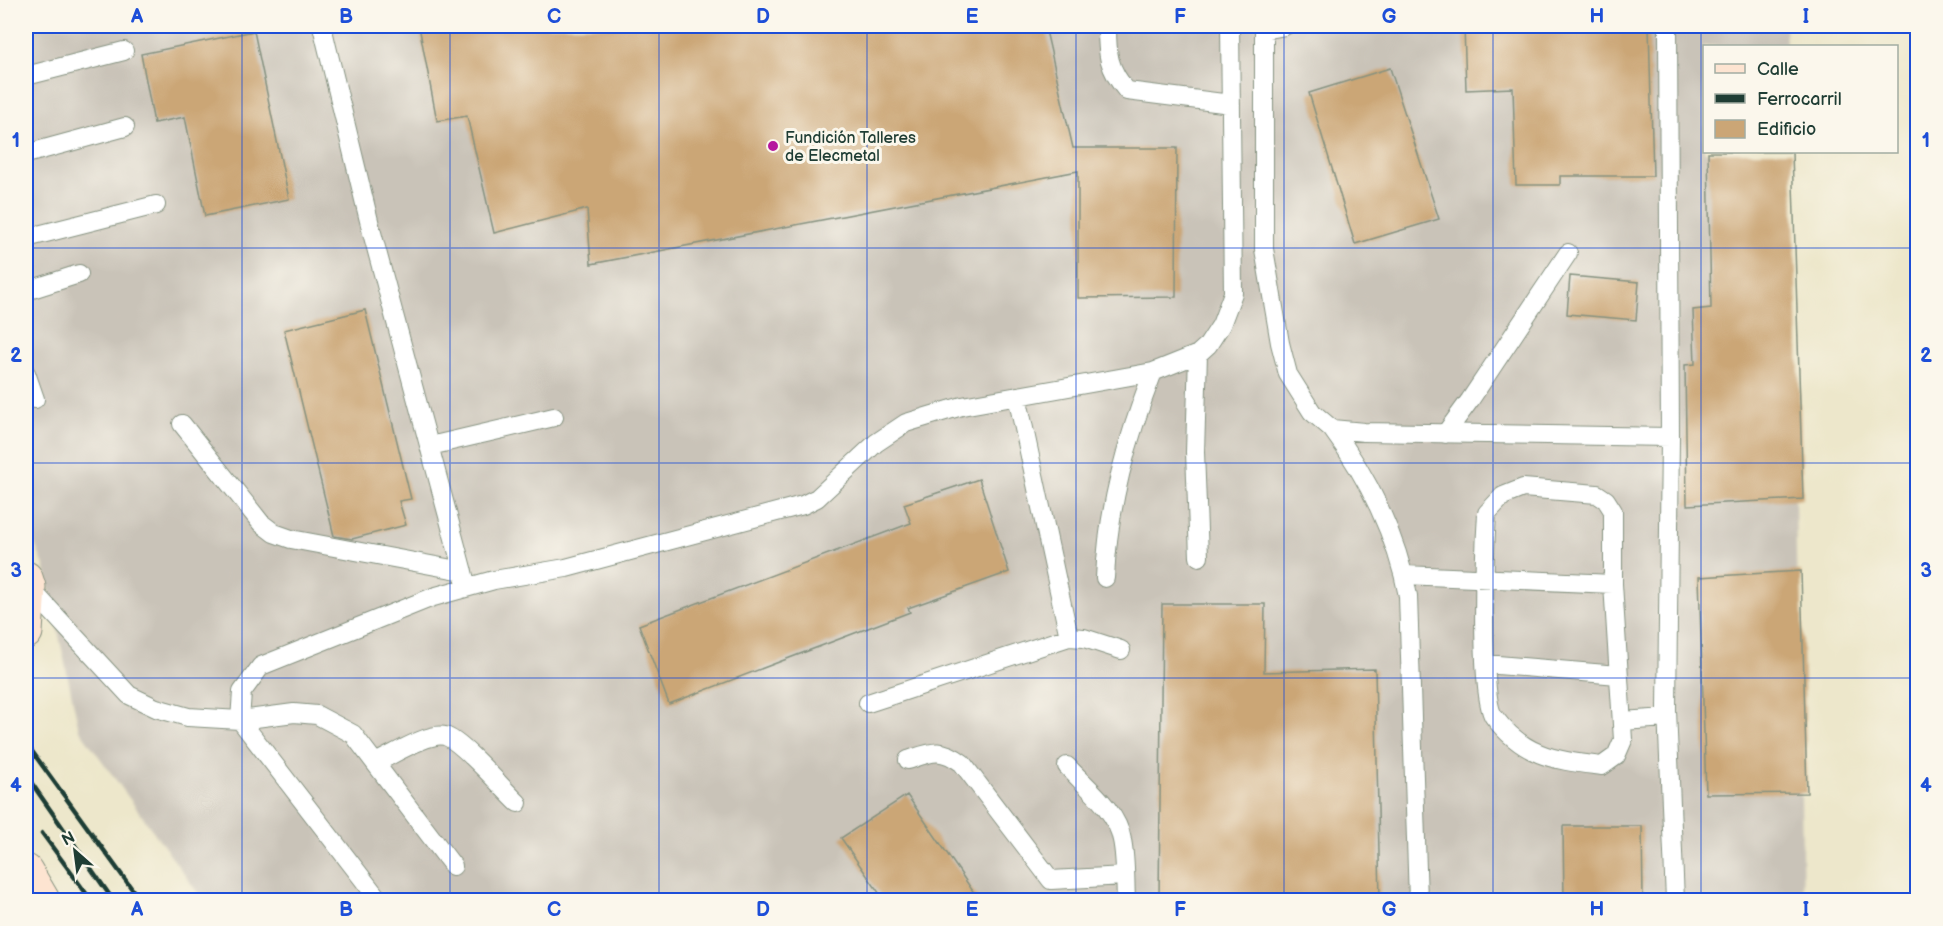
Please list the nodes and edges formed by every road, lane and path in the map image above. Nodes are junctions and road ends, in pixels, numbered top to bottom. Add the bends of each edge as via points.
1 (321, 26) edge
2 (1107, 26) edge
3 (1230, 26) edge
4 (1286, 26) edge
5 (1668, 26) edge
6 (1264, 28) edge
7 (124, 51) dead end
8 (26, 76) edge
9 (1231, 104) junction
10 (125, 127) dead end
11 (26, 154) edge
12 (156, 205) dead end
13 (26, 238) edge
14 (1568, 253) dead end
15 (80, 274) dead end
16 (26, 291) edge
17 (1198, 354) junction
18 (1153, 372) junction
19 (26, 373) edge
20 (1017, 396) junction
21 (34, 399) dead end
22 (554, 417) dead end
23 (182, 424) dead end
24 (1332, 429) junction
25 (1445, 434) junction
26 (1670, 437) junction
27 (430, 446) junction
28 (1199, 557) dead end
29 (1404, 575) junction
30 (1105, 578) dead end
31 (1483, 578) junction
32 (465, 579) junction
33 (27, 582) edge
34 (1613, 584) junction
35 (26, 632) edge
36 (1069, 638) junction
37 (1121, 650) dead end
38 (1486, 664) junction
39 (1618, 675) junction
40 (868, 702) dead end
41 (1667, 718) junction
42 (240, 720) junction
43 (1622, 721) junction
44 (908, 760) dead end
45 (375, 764) junction
46 (1067, 766) dead end
47 (518, 803) dead end
48 (453, 866) dead end
49 (26, 871) edge
50 (1125, 876) junction
51 (43, 900) edge
52 (379, 900) edge
53 (1126, 900) edge
54 (1418, 900) edge
55 (1675, 900) edge

1 - 27 lane
2 - 9 lane via 1107,52 1114,75 1127,91
3 - 9 lane
4 - 6 lane
5 - 26 lane
6 - 24 lane via 1264,249 1288,374 1312,412
7 - 8 lane
9 - 17 lane via 1233,294 1221,325
10 - 11 lane
12 - 13 lane
14 - 25 lane
15 - 16 lane
17 - 18 lane
17 - 28 lane via 1195,452
18 - 20 lane
18 - 30 lane via 1118,480
19 - 21 lane
20 - 32 lane via 943,411 890,431 817,498 802,505 566,568 494,580
20 - 36 lane
22 - 27 lane
23 - 32 lane via 261,523 274,533
24 - 25 lane
24 - 29 lane via 1358,464
25 - 26 lane
26 - 41 lane
27 - 32 lane
29 - 31 lane
29 - 54 lane via 1408,597
31 - 34 lane
31 - 34 lane via 1486,513 1503,496 1523,488 1597,494 1606,501 1613,511
31 - 38 lane
32 - 42 lane via 433,597 261,666 242,692
33 - 35 main road
33 - 42 lane via 129,695 188,717
34 - 39 lane
36 - 37 lane via 1084,638
36 - 40 lane
38 - 39 lane
38 - 43 lane via 1492,715 1516,740 1548,759 1602,766 1616,756 1623,740
39 - 43 lane
41 - 43 lane
41 - 55 lane
42 - 45 lane via 294,713 317,715 353,734
42 - 52 lane
44 - 50 lane via 934,751 949,754 962,763 1051,880
45 - 47 lane via 427,738 444,736 459,744
45 - 48 lane
46 - 50 lane via 1118,826
49 - 51 main road
50 - 53 lane

